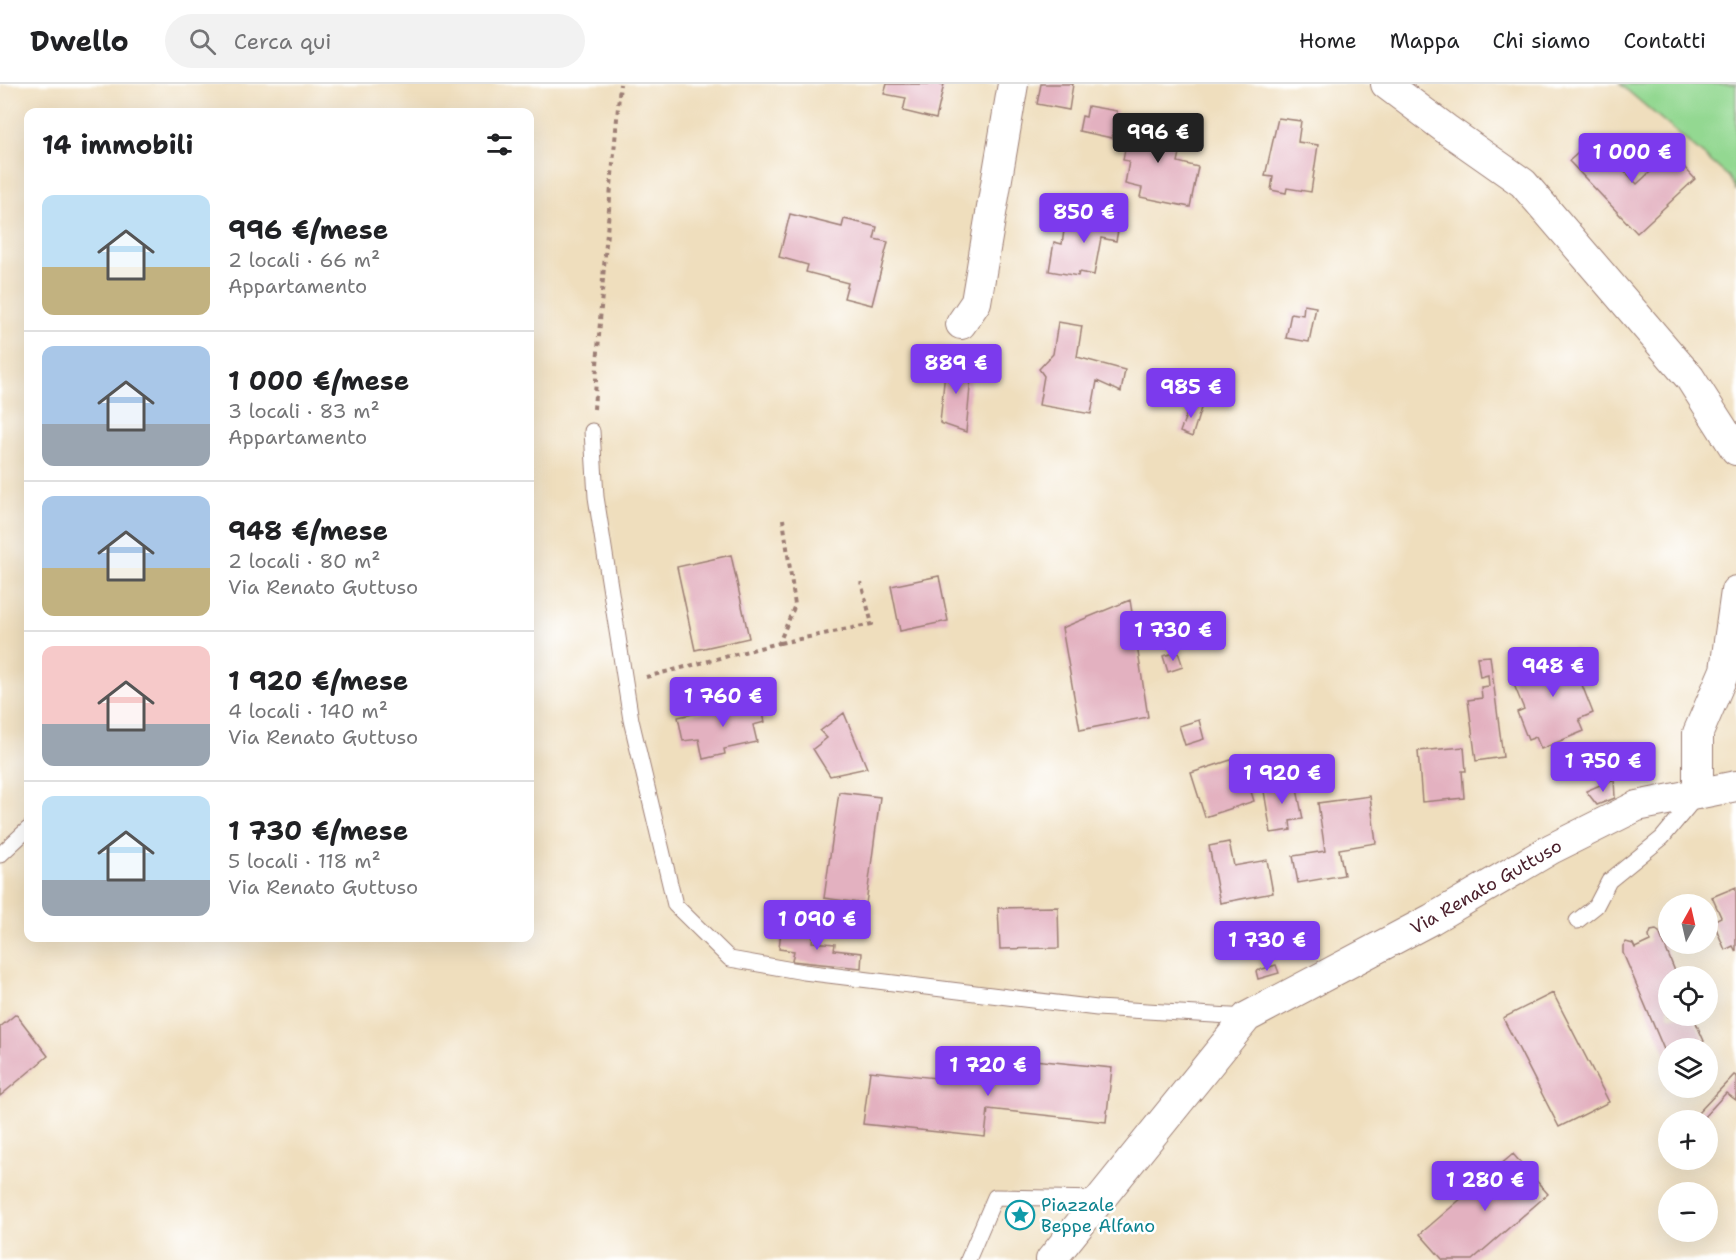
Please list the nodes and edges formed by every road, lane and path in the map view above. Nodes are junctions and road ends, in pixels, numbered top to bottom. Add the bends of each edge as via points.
1 (620, 84) edge
2 (1013, 84) edge
3 (1386, 84) edge
4 (961, 324) dead end
5 (592, 431) joint
6 (1736, 450) edge
7 (783, 519) dead end
8 (861, 582) dead end
9 (1736, 591) edge
10 (780, 643) junction
11 (625, 682) junction
12 (1736, 786) edge
13 (1698, 794) junction
14 (24, 833) edge
15 (0, 855) edge
16 (1577, 921) dead end
17 (1247, 1017) junction
18 (1100, 1199) junction
19 (968, 1260) edge
20 (1051, 1260) edge

1 - 5 path
2 - 4 street via 976,302
3 - 6 street via 1523,183 1690,378
5 - 11 lane via 596,497
7 - 10 path via 795,605
8 - 10 path via 872,624
9 - 13 street via 1725,670 1698,733
10 - 11 path
11 - 17 lane via 675,905 730,959 804,972 1097,1008
12 - 13 street, Via Renato Guttuso
13 - 16 lane via 1662,838 1609,881 1596,906
13 - 17 street, Via Renato Guttuso via 1637,806 1551,849 1432,919
14 - 15 lane
17 - 18 street
18 - 19 lane via 995,1197
18 - 20 street

